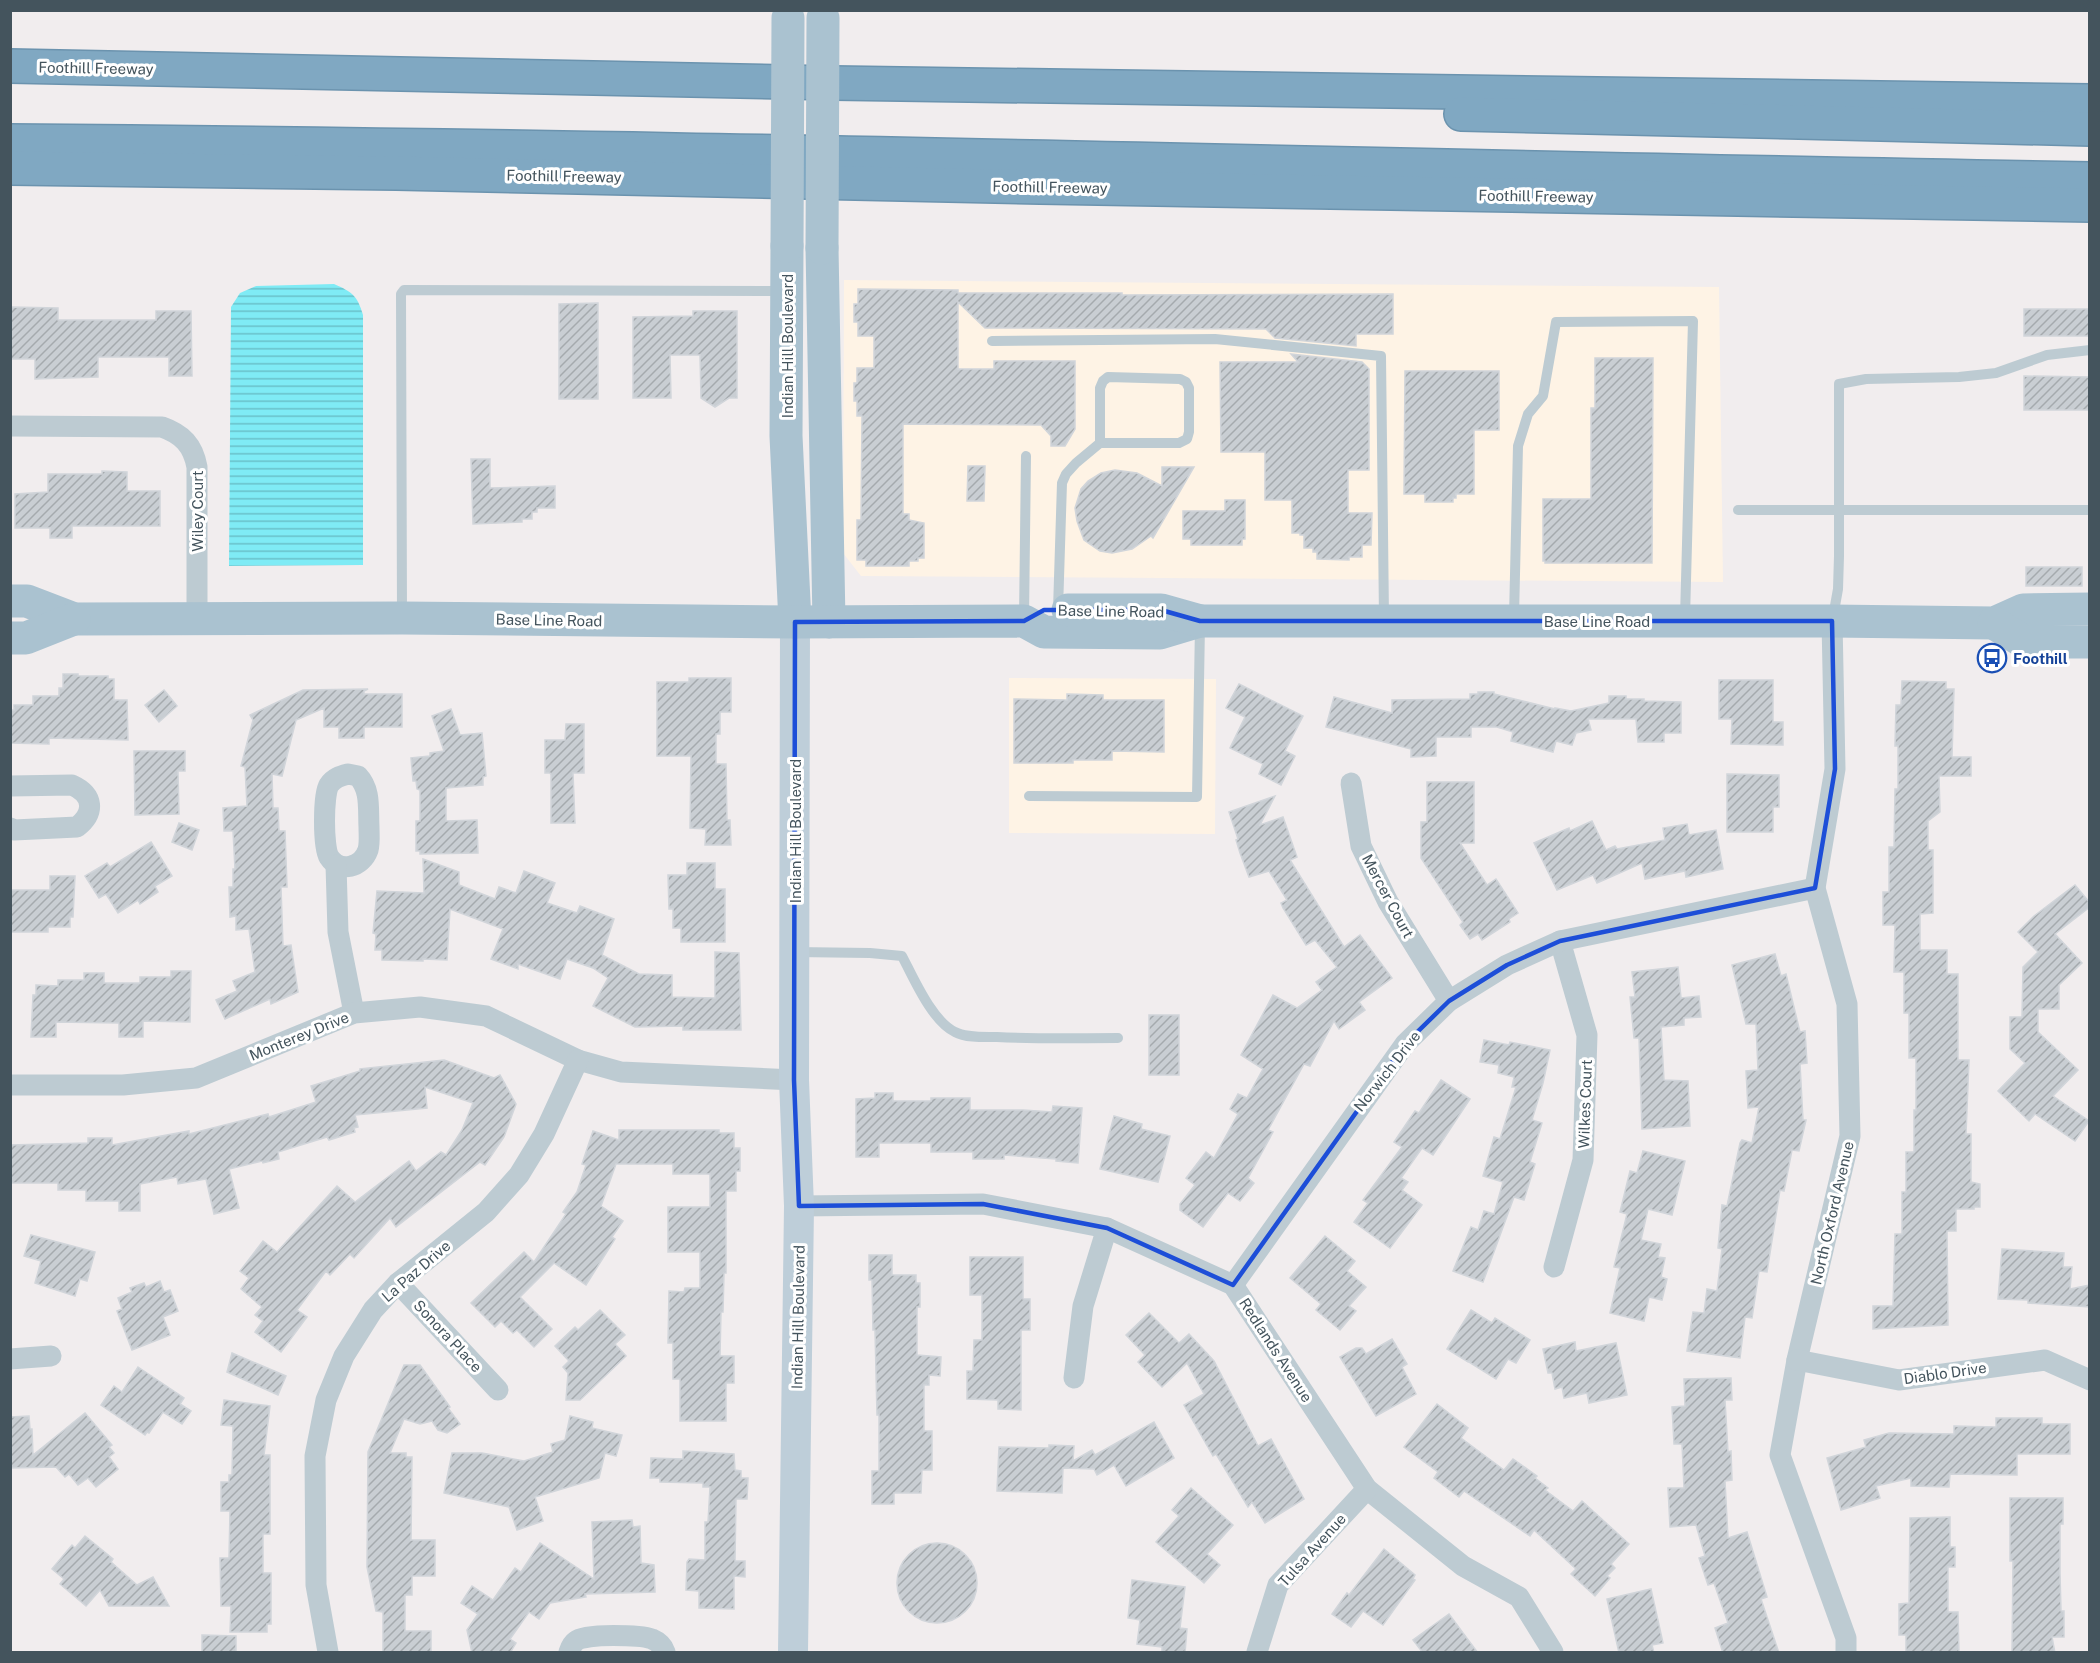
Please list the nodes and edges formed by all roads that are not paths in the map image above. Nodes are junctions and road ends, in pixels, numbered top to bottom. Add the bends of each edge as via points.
1 (789, 14) edge
2 (823, 14) edge
3 (10, 66) edge
4 (834, 83) junction
5 (2090, 101) edge
6 (2090, 129) edge
7 (10, 141) edge
8 (10, 168) edge
9 (2090, 179) edge
10 (2090, 205) edge
11 (787, 291) junction
12 (992, 341) dead end
13 (2090, 350) edge
14 (10, 426) edge
15 (1100, 443) junction
16 (1026, 456) dead end
17 (1738, 510) dead end
18 (1838, 510) junction
19 (2090, 510) edge
20 (10, 601) edge
21 (2090, 609) edge
22 (1058, 610) junction
23 (74, 618) junction
24 (402, 618) junction
25 (197, 619) junction
26 (1024, 621) junction
27 (1200, 621) junction
28 (1384, 621) junction
29 (1513, 621) junction
30 (1685, 621) junction
31 (1832, 621) junction
32 (795, 622) junction
33 (829, 622) junction
34 (1994, 623) junction
35 (10, 638) edge
36 (2090, 642) edge
37 (1351, 783) dead end
38 (10, 786) edge
39 (1029, 796) dead end
40 (10, 828) edge
41 (336, 865) dead end
42 (1815, 888) junction
43 (1560, 941) junction
44 (795, 952) junction
45 (1449, 1001) junction
46 (354, 1013) junction
47 (1118, 1038) dead end
48 (578, 1060) junction
49 (795, 1080) junction
50 (10, 1085) edge
51 (799, 1206) junction
52 (1107, 1228) junction
53 (1554, 1267) dead end
54 (398, 1283) junction
55 (1233, 1285) junction
56 (51, 1356) dead end
57 (10, 1359) edge
58 (1797, 1360) junction
59 (1074, 1378) dead end
60 (2090, 1380) edge
61 (498, 1390) dead end
62 (1367, 1489) junction
63 (328, 1653) edge
64 (569, 1653) edge
65 (665, 1653) edge
66 (793, 1653) edge
67 (1257, 1653) edge
68 (1553, 1653) edge
69 (1846, 1653) edge

1 - 11 main road, Indian Hill Boulevard, bridge
2 - 33 main road, bridge via 822,248
3 - 4 highway, Foothill Freeway
4 - 5 highway, Foothill Freeway
4 - 6 highway via 868,102
7 - 9 highway via 766,150
8 - 10 highway, Foothill Freeway
11 - 24 lane via 409,289 401,294
11 - 32 main road, Indian Hill Boulevard via 786,436
12 - 28 lane via 1215,339 1381,356
13 - 18 lane via 2047,355 1996,373 1866,379 1839,384
14 - 25 street, Wiley Court via 162,427 188,442 197,467
15 - 15 lane via 1100,388 1108,377 1180,379 1190,388 1187,439 1179,443
15 - 22 lane via 1076,463 1062,483
16 - 26 lane
17 - 18 lane
18 - 19 lane
18 - 31 lane via 1838,589
20 - 23 main road, Base Line Road via 27,601
21 - 34 main road, Base Line Road via 2023,610
22 - 26 main road, Base Line Road via 1044,610
22 - 27 main road, Base Line Road via 1161,610
23 - 25 main road, Base Line Road
23 - 35 main road, Base Line Road via 26,638
24 - 25 main road, Base Line Road
24 - 32 main road, Base Line Road
26 - 27 main road, Base Line Road via 1044,632 1160,633
26 - 33 main road, Base Line Road
27 - 28 main road, Base Line Road
27 - 39 lane via 1197,796
28 - 29 main road, Base Line Road
29 - 30 main road, Base Line Road
29 - 30 lane via 1518,446 1528,414 1543,396 1556,322 1693,321
30 - 31 main road, Base Line Road
31 - 34 main road, Base Line Road
31 - 42 street, North Oxford Avenue via 1835,769
32 - 33 main road, Base Line Road
32 - 44 street, Indian Hill Boulevard
34 - 36 main road via 2024,642
37 - 45 street, Mercer Court via 1361,846 1388,902
38 - 40 street via 72,785 81,789 90,805 85,821 77,827
41 - 46 street via 338,933
42 - 43 street, Norwich Drive
42 - 58 street, North Oxford Avenue via 1847,1004 1850,1136
43 - 45 street, Norwich Drive via 1507,965
43 - 53 street, Wilkes Court via 1587,1035 1583,1160
44 - 47 lane via 902,956 933,1010 955,1032 1032,1039
44 - 49 street, Indian Hill Boulevard
45 - 55 street, Norwich Drive via 1405,1044
46 - 48 street, Monterey Drive via 420,1007 486,1016
46 - 50 street, Monterey Drive via 196,1078 123,1085
48 - 49 street, Monterey Drive via 621,1072
48 - 54 street, La Paz Drive via 544,1134 519,1175 486,1212
49 - 51 street, Indian Hill Boulevard
51 - 52 street, Redlands Avenue via 983,1204
51 - 66 street, Indian Hill Boulevard
52 - 55 street, Redlands Avenue
52 - 59 street via 1083,1306
54 - 61 street, Sonora Place
54 - 63 street, La Paz Drive via 373,1310 344,1356 326,1400 315,1456 316,1585
55 - 62 street, Redlands Avenue
56 - 57 street
58 - 60 street, Diablo Drive via 1899,1380 2045,1360
58 - 69 street, North Oxford Avenue via 1780,1455 1845,1638
62 - 67 street, Tulsa Avenue via 1278,1585
62 - 68 street, Redlands Avenue via 1463,1566 1519,1597
64 - 65 street via 577,1640 599,1636 646,1637 656,1640

